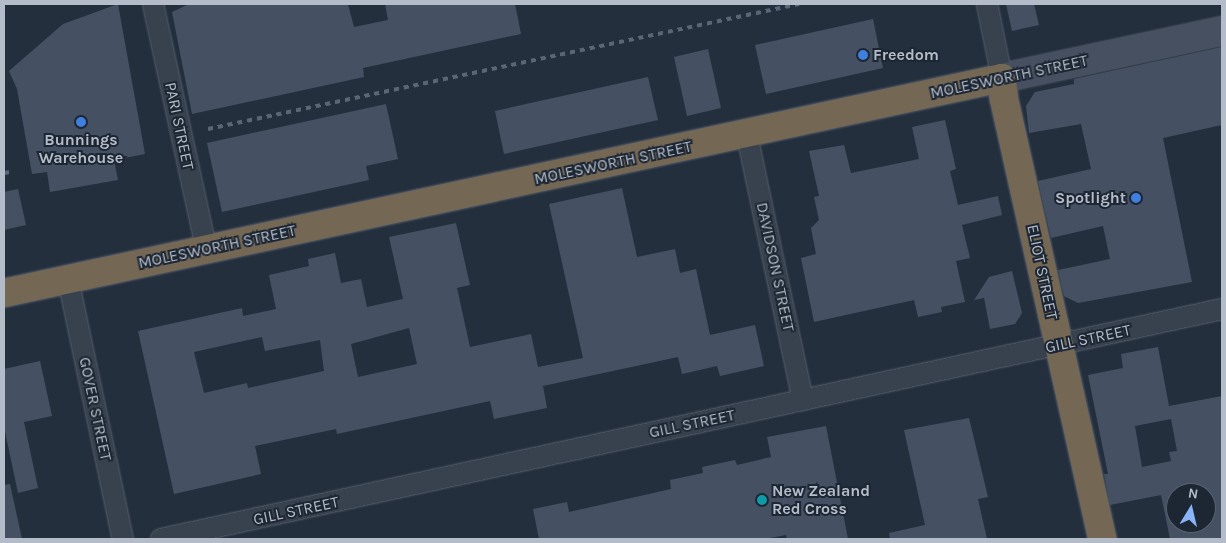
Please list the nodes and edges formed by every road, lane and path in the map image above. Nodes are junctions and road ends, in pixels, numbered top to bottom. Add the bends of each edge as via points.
1 (152, 4) edge
2 (987, 4) edge
3 (1222, 31) edge
4 (1002, 78) junction
5 (746, 134) junction
6 (206, 248) junction
7 (68, 279) junction
8 (4, 293) edge
9 (1222, 310) edge
10 (1058, 346) junction
11 (803, 400) junction
12 (123, 539) edge
13 (161, 539) edge
14 (1102, 539) edge

1 - 6 street, PARI STREET
2 - 4 street, ELIOT STREET
3 - 4 main road, MOLESWORTH STREET
4 - 5 highway, MOLESWORTH STREET
4 - 10 highway, ELIOT STREET
5 - 6 highway, MOLESWORTH STREET
5 - 11 street, DAVIDSON STREET
6 - 7 highway, MOLESWORTH STREET
7 - 8 highway, MOLESWORTH STREET
7 - 12 street, GOVER STREET
9 - 10 street, GILL STREET
10 - 11 street, GILL STREET
10 - 14 highway, ELIOT STREET
11 - 13 street, GILL STREET

